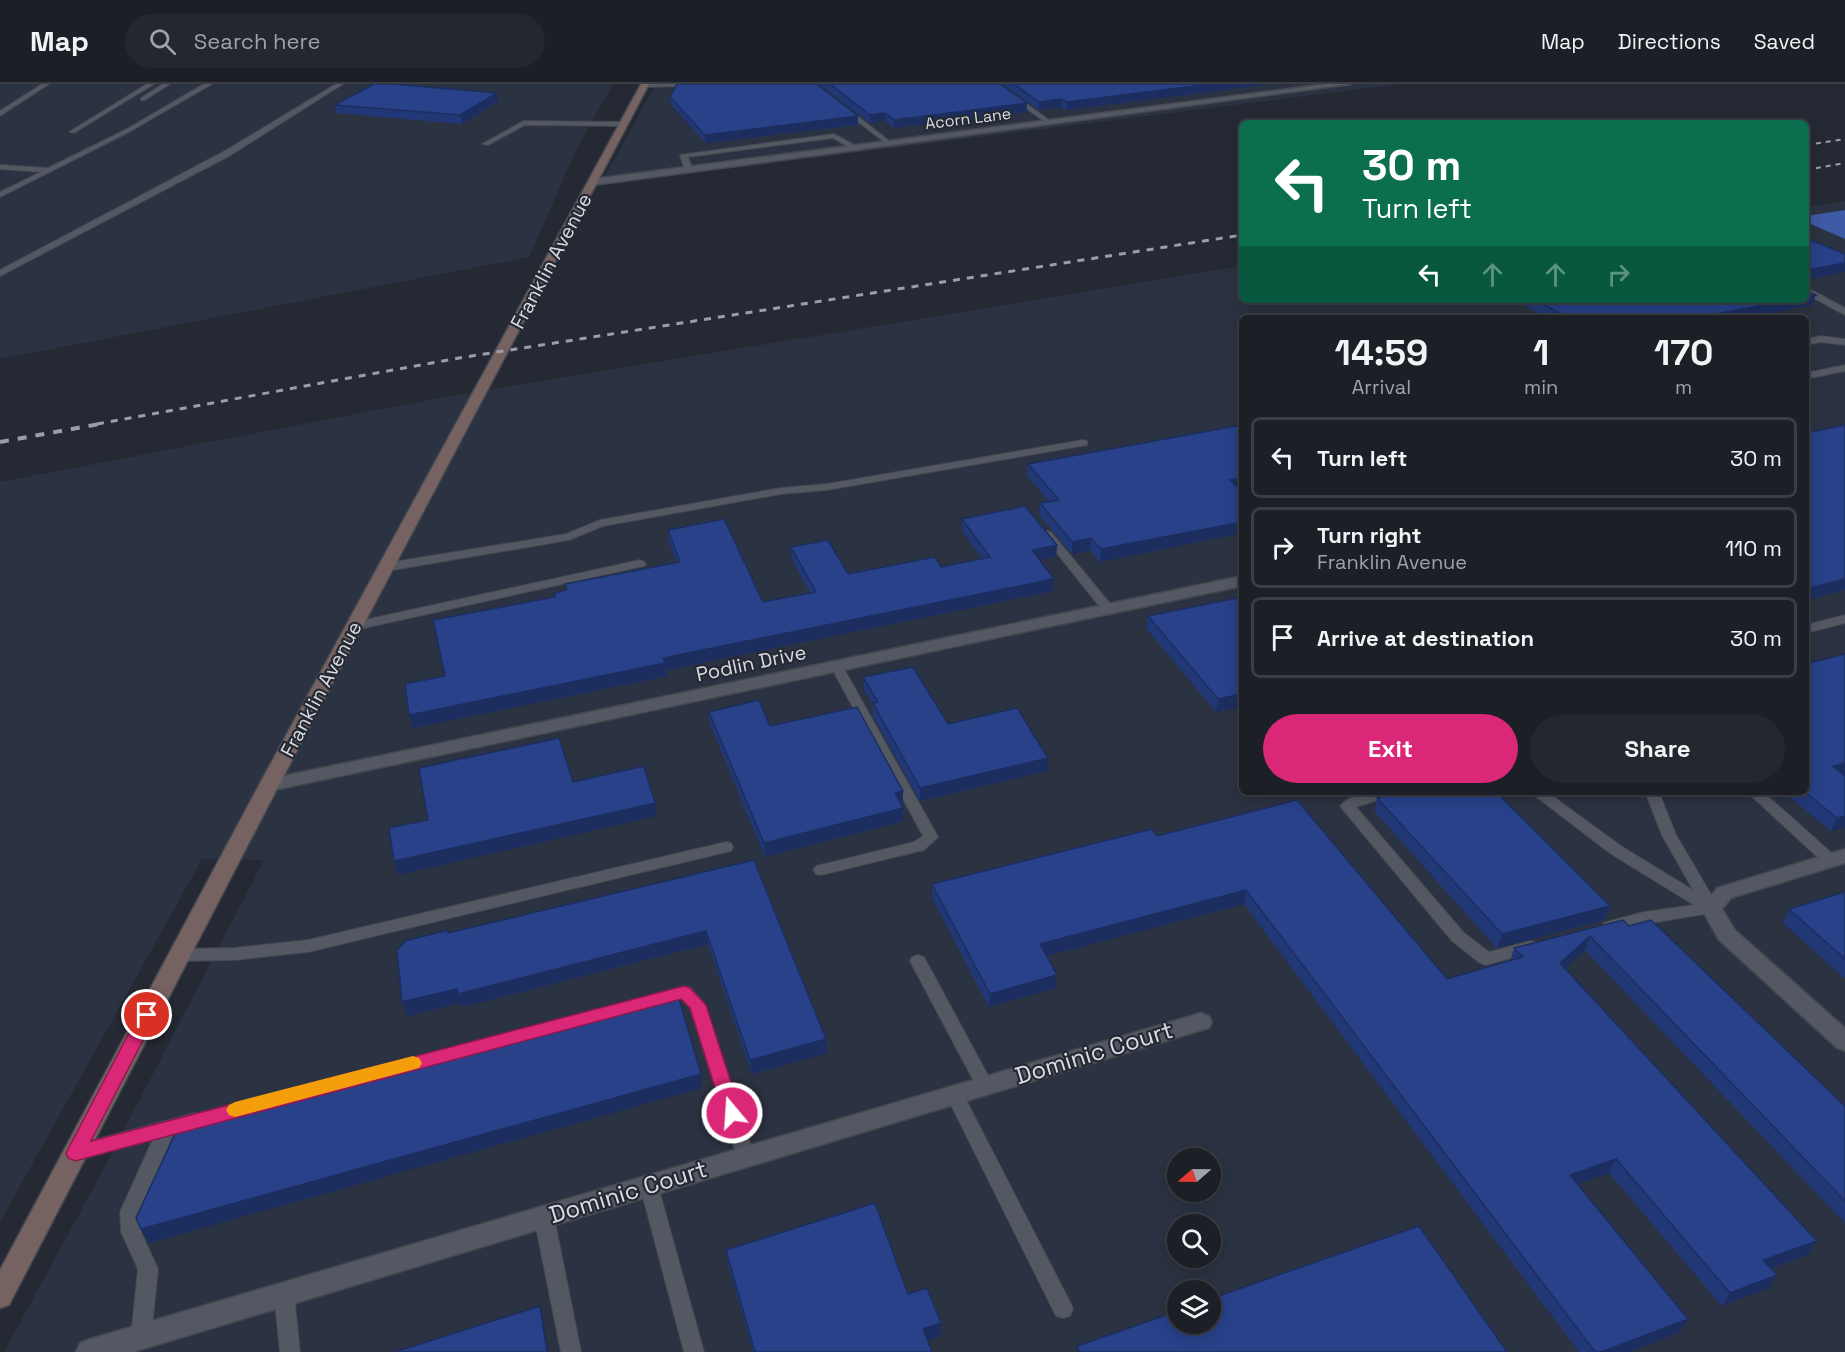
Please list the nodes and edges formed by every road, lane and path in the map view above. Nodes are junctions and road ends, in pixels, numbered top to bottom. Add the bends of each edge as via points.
1 (46, 84) edge
2 (151, 84) edge
3 (167, 84) edge
4 (209, 84) edge
5 (340, 84) edge
6 (645, 84) edge
7 (685, 84) edge
8 (995, 84) edge
9 (1347, 84) edge
10 (838, 104) edge
11 (120, 112) dead end
12 (0, 114) edge
13 (1050, 123) junction
14 (624, 124) junction
15 (72, 132) dead end
16 (486, 144) dead end
17 (890, 144) junction
18 (856, 148) junction
19 (0, 167) edge
20 (49, 170) junction
21 (689, 170) junction
22 (592, 182) junction
23 (0, 195) edge
24 (0, 273) edge
25 (1809, 292) edge
26 (1845, 312) edge
27 (1809, 341) edge
28 (1845, 342) edge
29 (1845, 368) edge
30 (1809, 375) edge
31 (1083, 443) dead end
32 (1035, 520) edge
33 (640, 564) dead end
34 (387, 567) junction
35 (1239, 582) edge
36 (1108, 609) junction
37 (1845, 619) edge
38 (355, 627) junction
39 (1809, 628) edge
40 (837, 667) junction
41 (269, 785) junction
42 (1377, 795) edge
43 (1541, 795) edge
44 (1653, 795) edge
45 (1758, 795) edge
46 (726, 848) dead end
47 (1837, 858) edge
48 (821, 870) dead end
49 (1711, 908) junction
50 (1599, 930) edge
51 (1543, 944) edge
52 (178, 956) junction
53 (918, 961) dead end
54 (638, 1004) edge
55 (1201, 1022) dead end
56 (1845, 1042) edge
57 (985, 1086) junction
58 (955, 1095) junction
59 (213, 1116) edge
60 (166, 1128) junction
61 (75, 1153) junction
62 (746, 1157) junction
63 (649, 1186) junction
64 (544, 1217) junction
65 (284, 1294) junction
66 (0, 1296) edge
67 (1063, 1309) dead end
68 (141, 1337) junction
69 (90, 1352) edge
70 (290, 1352) edge
71 (571, 1352) edge
72 (694, 1352) edge

1 - 12 lane
2 - 15 lane
3 - 11 lane
4 - 20 lane
5 - 24 lane via 226,154
6 - 7 lane
6 - 14 main road, Franklin Avenue
8 - 13 lane
9 - 13 street, Acorn Lane
10 - 17 lane
13 - 17 street, Acorn Lane
14 - 16 lane via 524,123
14 - 22 main road, Franklin Avenue
17 - 18 street, Acorn Lane
18 - 21 street, Acorn Lane
18 - 21 lane via 834,136 684,155
19 - 20 lane
20 - 23 lane
21 - 22 street, Acorn Lane
22 - 34 main road, Franklin Avenue
25 - 26 lane
27 - 28 lane
29 - 30 lane
31 - 34 lane via 600,523 569,537
32 - 36 lane
33 - 38 lane
34 - 38 main road, Franklin Avenue
35 - 36 street, Podlin Drive
36 - 40 street, Podlin Drive
37 - 39 lane
38 - 41 main road, Franklin Avenue
40 - 41 street, Podlin Drive
40 - 48 lane via 931,837 919,846
41 - 52 main road, Franklin Avenue
42 - 51 lane via 1347,806 1458,937 1486,959
43 - 49 lane via 1616,850
44 - 49 lane via 1669,835
45 - 47 lane
46 - 52 lane via 308,946
47 - 49 street via 1724,893
49 - 50 lane via 1644,918
49 - 56 street via 1726,935
52 - 61 main road, Franklin Avenue
53 - 57 lane
54 - 62 lane via 684,992 698,1005
55 - 57 street, Dominic Court
57 - 58 street, Dominic Court
58 - 62 street, Dominic Court
58 - 67 lane
59 - 60 lane
60 - 61 lane
60 - 68 lane via 130,1212 130,1232 148,1269
61 - 66 main road, Franklin Avenue
62 - 63 street, Dominic Court
63 - 64 street, Dominic Court
63 - 72 lane
64 - 65 street, Dominic Court
64 - 71 lane
65 - 68 street, Dominic Court
65 - 70 lane
68 - 69 street, Dominic Court

